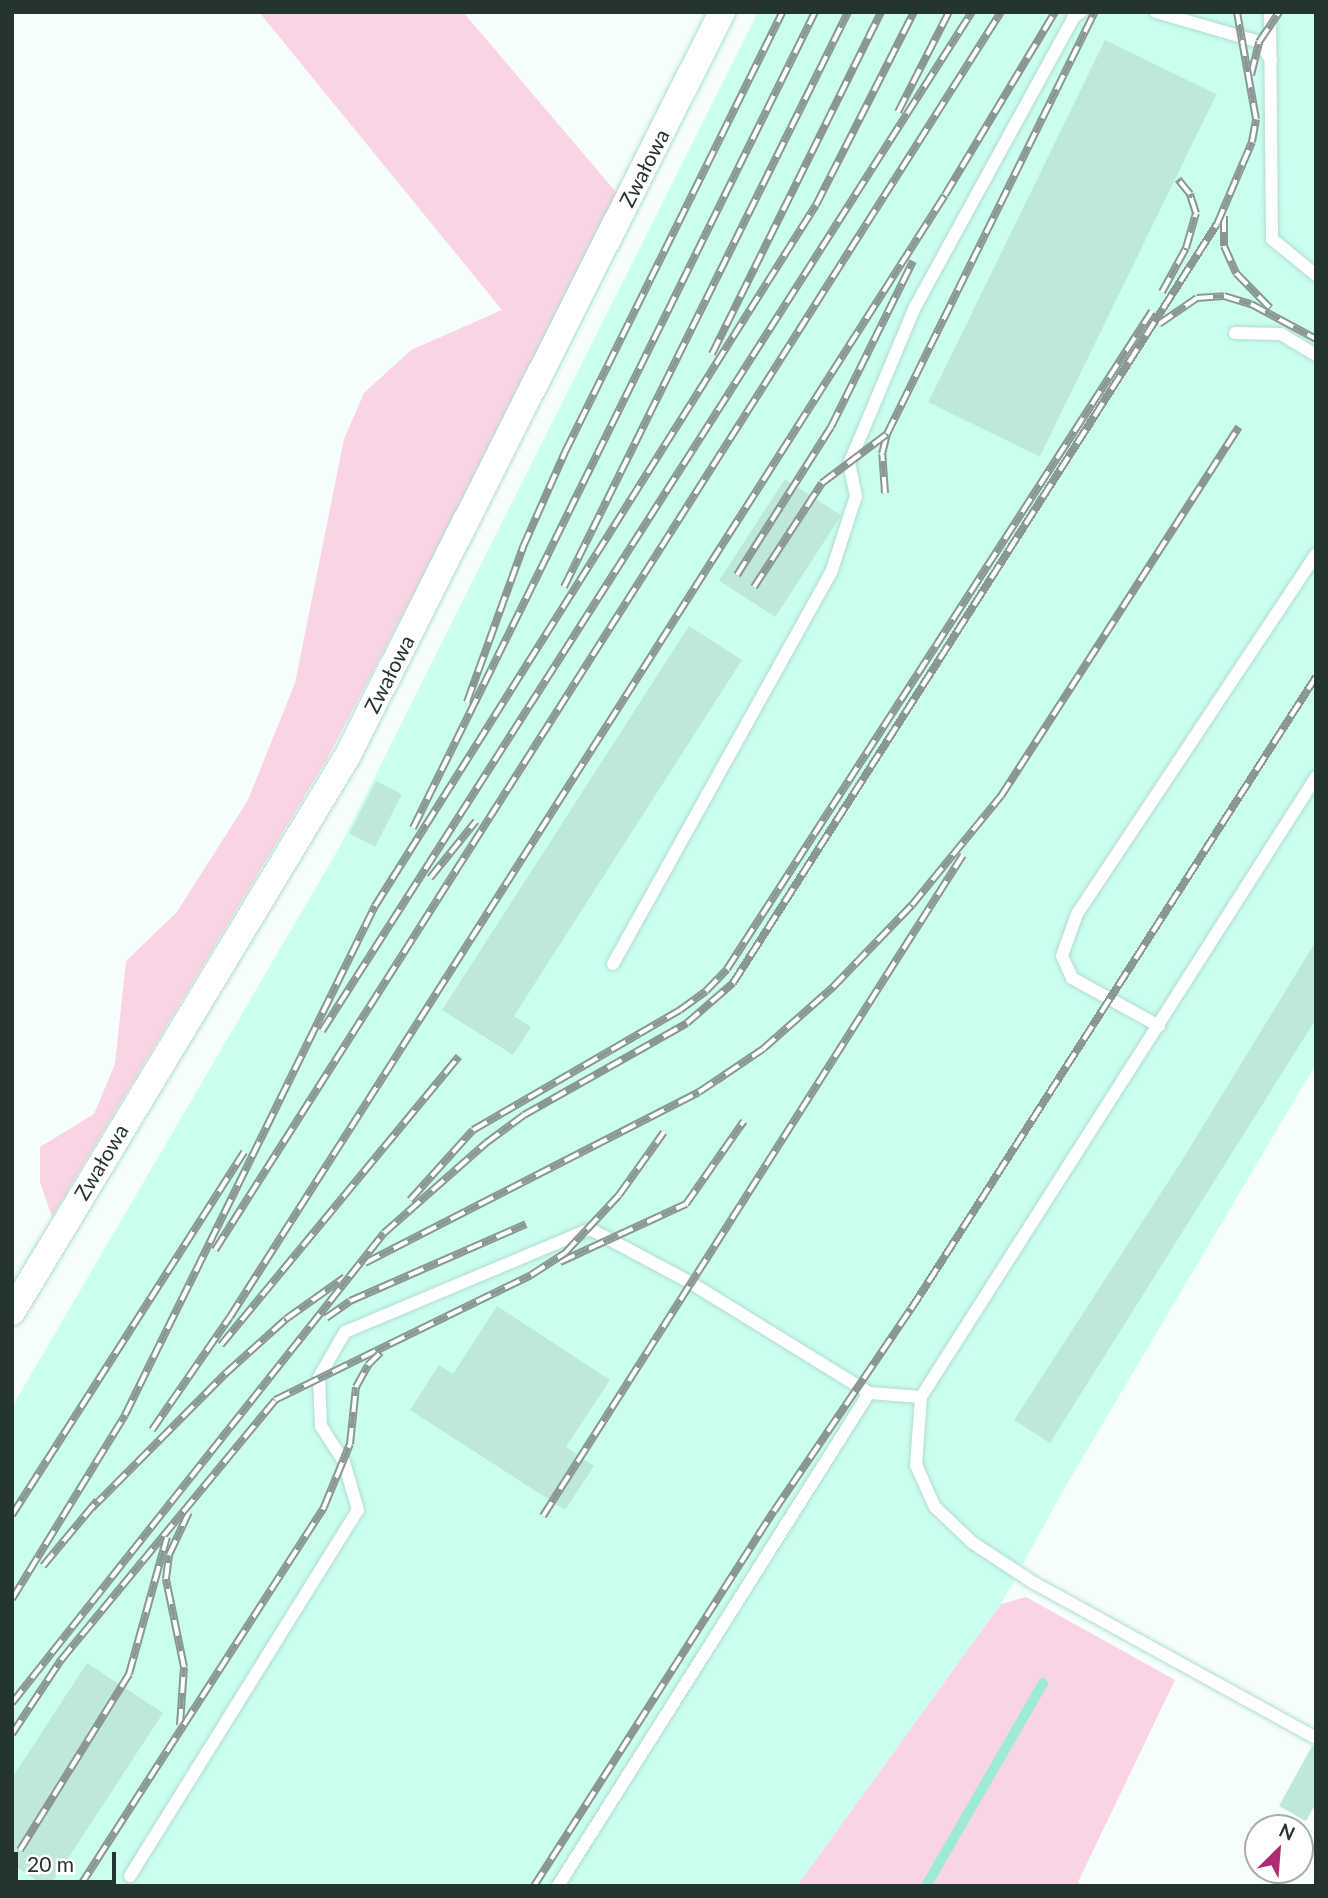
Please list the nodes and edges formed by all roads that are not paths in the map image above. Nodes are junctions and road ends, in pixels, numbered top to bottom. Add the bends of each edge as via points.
1 (722, 12) edge
2 (1081, 12) edge
3 (1156, 12) edge
4 (1270, 12) edge
5 (1272, 59) junction
6 (1316, 275) edge
7 (1235, 333) dead end
8 (1316, 355) edge
9 (1316, 554) edge
10 (1316, 777) edge
11 (613, 964) dead end
12 (1159, 1026) junction
13 (12, 1312) edge
14 (869, 1393) junction
15 (921, 1397) junction
16 (1316, 1738) edge
17 (130, 1876) dead end
18 (558, 1886) edge

1 - 13 street, Zwałowa via 348,755
2 - 11 lane via 1073,18 914,309 849,464 856,496 831,573
3 - 5 lane via 1259,42
4 - 5 lane
5 - 6 lane via 1272,239
7 - 8 lane via 1281,334
9 - 12 lane via 1077,914 1062,956 1072,978
10 - 12 lane
12 - 15 lane
14 - 15 lane
14 - 17 lane via 691,1283 590,1229 345,1332 319,1377 321,1426 344,1462 358,1510
14 - 18 lane
15 - 16 lane via 916,1465 935,1507 973,1542 1034,1583

